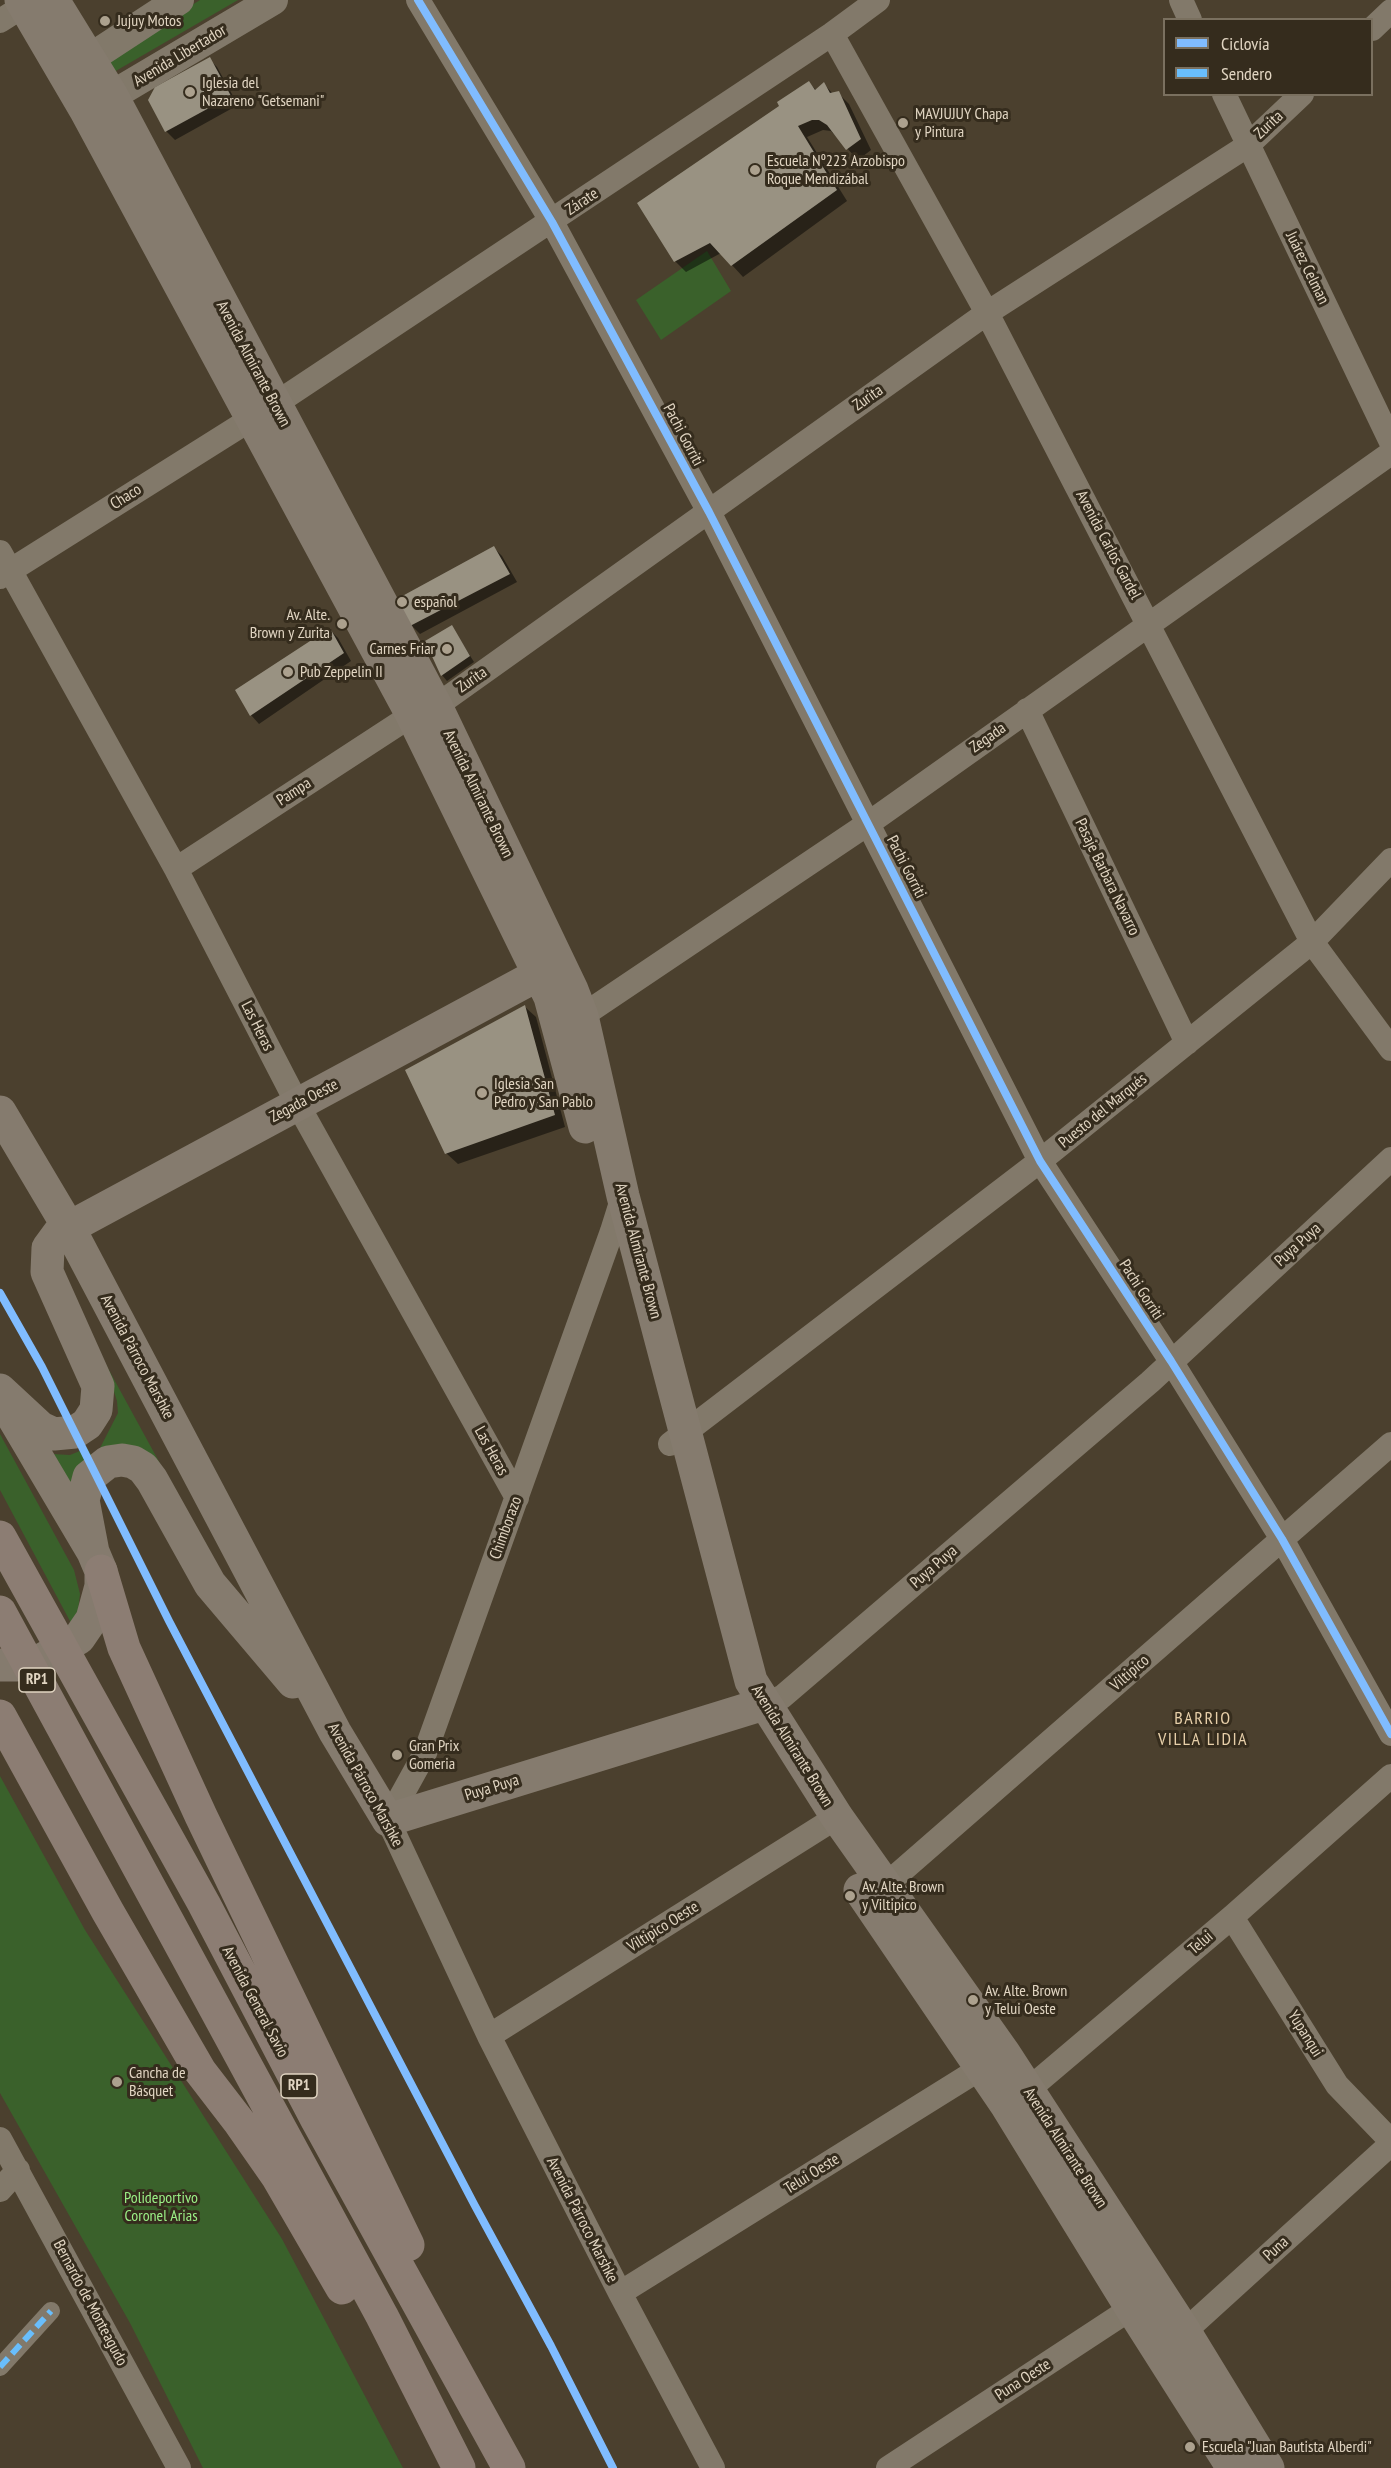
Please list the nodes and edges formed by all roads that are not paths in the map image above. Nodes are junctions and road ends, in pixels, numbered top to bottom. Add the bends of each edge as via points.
1 (179, 0) edge
2 (273, 0) edge
3 (418, 0) edge
4 (878, 0) edge
5 (1181, 0) edge
6 (26, 5) edge
7 (1391, 11) edge
8 (1189, 18) edge
9 (1373, 27) edge
10 (832, 34) junction
11 (77, 66) junction
12 (1225, 96) edge
13 (1300, 96) edge
14 (99, 104) junction
15 (1247, 146) junction
16 (552, 222) junction
17 (987, 313) junction
18 (263, 411) junction
19 (1391, 441) edge
20 (1391, 453) edge
21 (709, 512) junction
22 (3, 566) edge
23 (1149, 624) junction
24 (424, 710) junction
25 (1028, 710) junction
26 (869, 823) junction
27 (1391, 860) edge
28 (177, 869) junction
29 (1312, 942) junction
30 (549, 969) junction
31 (571, 1023) junction
32 (1187, 1043) junction
33 (1391, 1049) edge
34 (298, 1105) junction
35 (0, 1112) edge
36 (1391, 1159) edge
37 (1040, 1161) junction
38 (623, 1196) junction
39 (69, 1228) junction
40 (612, 1231) junction
41 (1171, 1361) junction
42 (0, 1390) edge
43 (0, 1395) edge
44 (678, 1438) junction
45 (1391, 1444) edge
46 (517, 1498) junction
47 (0, 1537) edge
48 (1282, 1539) junction
49 (97, 1562) junction
50 (5, 1620) edge
51 (0, 1665) edge
52 (754, 1708) junction
53 (0, 1716) edge
54 (335, 1732) junction
55 (1391, 1734) edge
56 (1391, 1776) edge
57 (388, 1820) junction
58 (828, 1823) junction
59 (876, 1894) junction
60 (1232, 1917) junction
61 (489, 2036) junction
62 (993, 2061) junction
63 (1018, 2099) junction
64 (0, 2139) edge
65 (1391, 2142) edge
66 (10, 2168) edge
67 (0, 2190) edge
68 (1158, 2290) junction
69 (620, 2294) junction
70 (1132, 2309) junction
71 (51, 2311) dead end
72 (1185, 2332) junction
73 (1160, 2353) junction
74 (0, 2367) edge
75 (506, 2463) edge
76 (458, 2466) edge
77 (179, 2468) edge
78 (713, 2468) edge
79 (888, 2468) edge
80 (1233, 2468) edge
81 (1268, 2468) edge

1 - 11 street
2 - 14 street, Avenida Libertador
3 - 16 street, Pachi Gorriti
4 - 10 street, Zárate
5 - 8 street
6 - 11 main road, Avenida Almirante Brown
7 - 9 street
10 - 16 street, Zárate
10 - 17 street, Avenida Carlos Gardel
11 - 14 main road, Avenida Almirante Brown
12 - 15 street, Juárez Celman
13 - 15 street, Zurita
14 - 18 main road, Avenida Almirante Brown
15 - 17 street, Zurita
15 - 19 street, Juárez Celman
16 - 18 street, Zárate
16 - 21 street, Pachi Gorriti
17 - 21 street, Zurita
17 - 23 street, Avenida Carlos Gardel
18 - 22 street, Chaco
18 - 24 main road, Avenida Almirante Brown
20 - 23 street, Zegada
21 - 24 street, Zurita
21 - 26 street, Pachi Gorriti
22 - 28 street, Las Heras
23 - 25 street, Zegada
23 - 29 street, Avenida Carlos Gardel
24 - 28 street, Pampa
24 - 30 main road, Avenida Almirante Brown
25 - 26 street, Zegada
25 - 32 street, Pasaje Barbara Navarro
26 - 31 street, Zegada
26 - 37 street, Pachi Gorriti
27 - 29 street, Puesto del Marqués
28 - 34 street, Las Heras
29 - 32 street, Puesto del Marqués
29 - 33 street, Avenida Carlos Gardel
30 - 31 main road, Avenida Almirante Brown via 550,997
30 - 34 main road, Zegada Oeste
31 - 38 main road, Avenida Almirante Brown
31 - 40 main road, Avenida Almirante Brown
32 - 37 street, Puesto del Marqués
34 - 39 main road, Zegada Oeste
34 - 46 street, Las Heras
35 - 39 main road, Avenida Párroco Marshke
36 - 41 street, Puya Puya
37 - 41 street, Pachi Gorriti
37 - 44 street, Puesto del Marqués
38 - 40 street, Chimborazo
38 - 44 main road, Avenida Almirante Brown
39 - 42 main road, Zegada Oeste via 52,1241 45,1266 98,1386 96,1410 90,1421 75,1432 54,1434 41,1428
39 - 54 main road, Avenida Párroco Marshke
40 - 44 main road, Avenida Almirante Brown
40 - 46 street, Chimborazo
41 - 48 street, Pachi Gorriti
41 - 52 street, Puya Puya via 782,1697
43 - 49 main road
44 - 52 main road, Avenida Almirante Brown via 732,1689
45 - 48 street, Viltipico
46 - 57 street, Chimborazo via 425,1753
47 - 75 highway, Avenida General Savio / RP1 via 204,1904 323,2131
48 - 55 street, Pachi Gorriti
48 - 59 street, Viltipico
49 - 51 main road via 100,1592 96,1609 79,1638 43,1659
49 - 54 main road via 83,1500 89,1477 108,1462 133,1462 152,1480 210,1584
49 - 75 highway via 124,1648 396,2218
50 - 76 highway, RP1 via 382,2316
52 - 57 main road, Puya Puya
52 - 58 main road, Avenida Almirante Brown
53 - 76 highway via 200,2071 277,2176 373,2341
54 - 57 main road, Avenida Párroco Marshke
56 - 60 street, Telui
57 - 61 street, Avenida Párroco Marshke
58 - 59 main road, Avenida Almirante Brown
58 - 61 street, Viltipico Oeste
59 - 62 main road, Avenida Almirante Brown
60 - 63 street, Telui
60 - 65 street, Yupanqui via 1337,2085
61 - 69 street, Avenida Párroco Marshke
62 - 63 main road, Avenida Almirante Brown
62 - 69 street, Telui Oeste
63 - 68 main road, Avenida Almirante Brown
63 - 70 main road, Avenida Almirante Brown
64 - 66 street, Bernardo de Monteagudo
65 - 72 street, Puna
66 - 67 street
66 - 77 street, Bernardo de Monteagudo
68 - 70 street, Puna Oeste
68 - 72 main road, Avenida Almirante Brown
69 - 78 street, Avenida Párroco Marshke
70 - 73 main road, Avenida Almirante Brown
70 - 79 street, Puna Oeste
71 - 74 street
72 - 73 street, Puna
72 - 81 main road, Avenida Almirante Brown
73 - 80 main road, Avenida Almirante Brown

